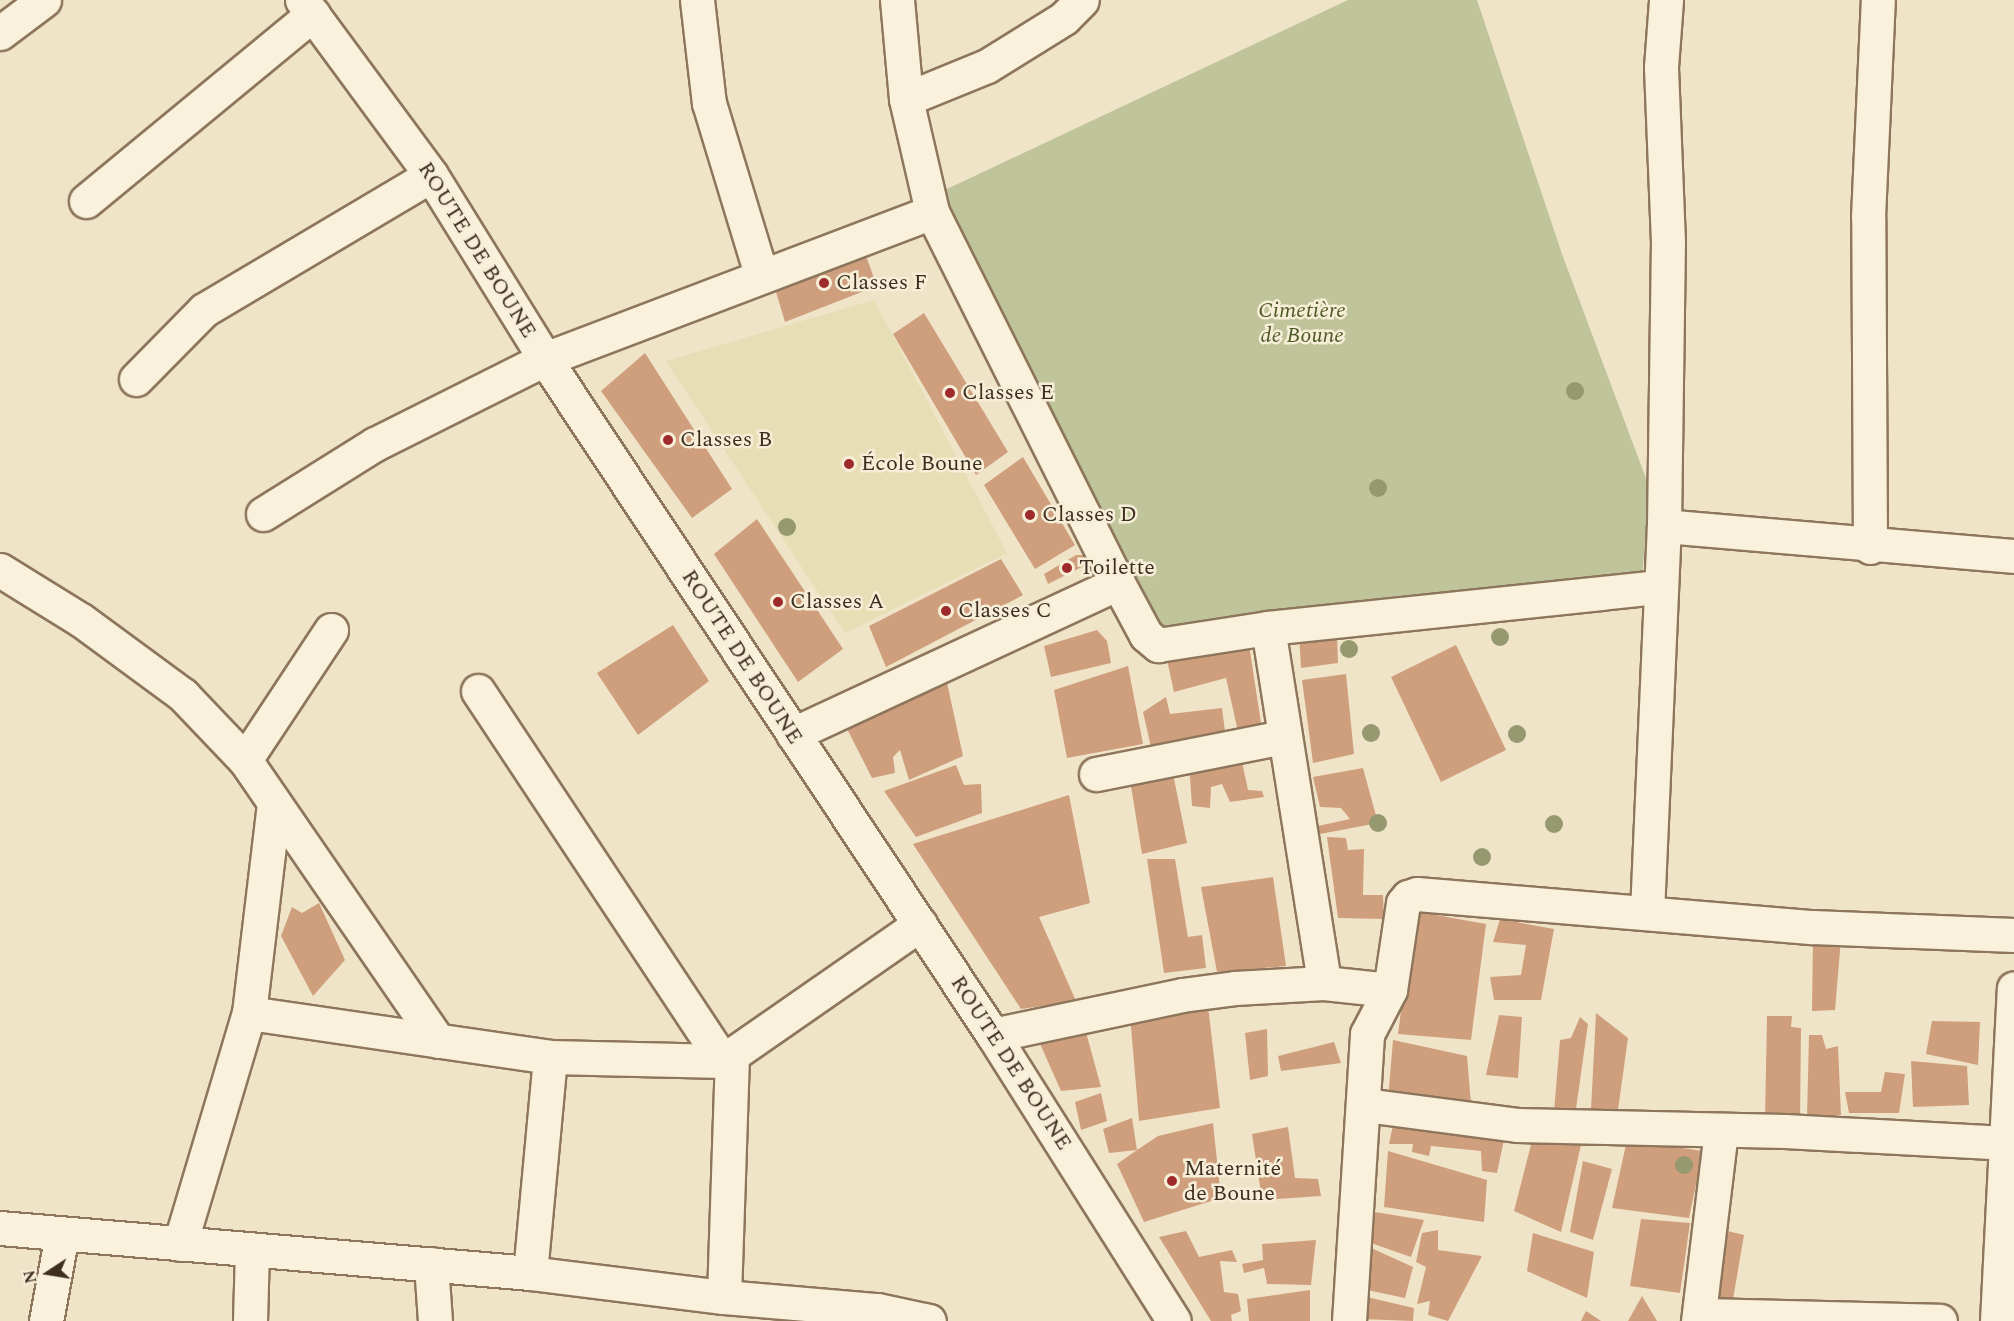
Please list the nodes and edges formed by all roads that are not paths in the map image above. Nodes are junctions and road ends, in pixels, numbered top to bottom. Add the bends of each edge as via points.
1 (44, 0) edge
2 (697, 0) edge
3 (897, 0) edge
4 (1082, 0) edge
5 (1666, 0) edge
6 (1878, 0) edge
7 (308, 7) edge
8 (0, 33) edge
9 (906, 99) junction
10 (431, 175) junction
11 (86, 201) dead end
12 (932, 212) junction
13 (761, 274) junction
14 (545, 359) junction
15 (136, 379) dead end
16 (263, 514) dead end
17 (1664, 526) junction
18 (1870, 547) junction
19 (2014, 556) edge
20 (0, 570) edge
21 (1118, 583) junction
22 (1659, 587) junction
23 (1268, 628) junction
24 (331, 630) dead end
25 (478, 691) dead end
26 (793, 734) junction
27 (1283, 737) junction
28 (244, 760) junction
29 (1096, 774) dead end
30 (274, 803) junction
31 (1647, 914) junction
32 (920, 924) junction
33 (2014, 935) edge
34 (1324, 983) junction
35 (2014, 988) edge
36 (1390, 990) junction
37 (249, 1012) junction
38 (993, 1035) junction
39 (438, 1041) junction
40 (550, 1057) junction
41 (727, 1059) junction
42 (1365, 1105) junction
43 (1721, 1132) junction
44 (2005, 1143) junction
45 (2008, 1207) edge
46 (0, 1228) edge
47 (62, 1234) junction
48 (180, 1244) junction
49 (252, 1251) junction
50 (431, 1264) junction
51 (530, 1272) junction
52 (724, 1297) junction
53 (816, 1313) edge
54 (1699, 1318) edge
55 (46, 1321) edge
56 (250, 1321) edge
57 (435, 1321) edge
58 (929, 1321) edge
59 (1173, 1321) edge
60 (1349, 1321) edge
61 (1940, 1321) edge
62 (1997, 1321) edge

1 - 8 street
2 - 13 street via 709,103
3 - 9 street
4 - 9 street via 1064,18 987,66
5 - 17 street via 1661,67 1668,242
6 - 18 street via 1868,217
7 - 10 street, ROUTE DE BOUNE
7 - 11 street
9 - 12 street
10 - 14 street, ROUTE DE BOUNE
10 - 15 street via 204,310
12 - 13 street
12 - 21 street
13 - 14 street
14 - 16 street via 375,444
14 - 26 street, ROUTE DE BOUNE
17 - 18 street
17 - 22 street
18 - 19 street
20 - 28 street via 81,620 183,695
21 - 23 street via 1146,634 1158,645
21 - 26 street
22 - 23 street
22 - 31 street
23 - 27 street
24 - 28 street
25 - 41 street
26 - 32 street, ROUTE DE BOUNE
27 - 29 street
27 - 34 street
28 - 30 street
30 - 37 street
30 - 39 street
31 - 33 street via 1813,927
31 - 36 street via 1417,894 1403,903
32 - 38 street, ROUTE DE BOUNE
32 - 41 street
34 - 36 street
34 - 38 street via 1182,995
35 - 44 street
36 - 42 street via 1367,1034
37 - 39 street
37 - 48 street
38 - 59 street, ROUTE DE BOUNE
39 - 40 street
40 - 41 street
40 - 51 street
41 - 52 street
42 - 43 street via 1517,1125
42 - 60 street
43 - 44 street
43 - 54 street
44 - 45 street
45 - 62 street
46 - 47 street
47 - 48 street
47 - 55 street
48 - 49 street
49 - 50 street
49 - 56 street
50 - 51 street
50 - 57 street
51 - 52 street
52 - 53 street
53 - 58 street via 877,1310
54 - 61 street

